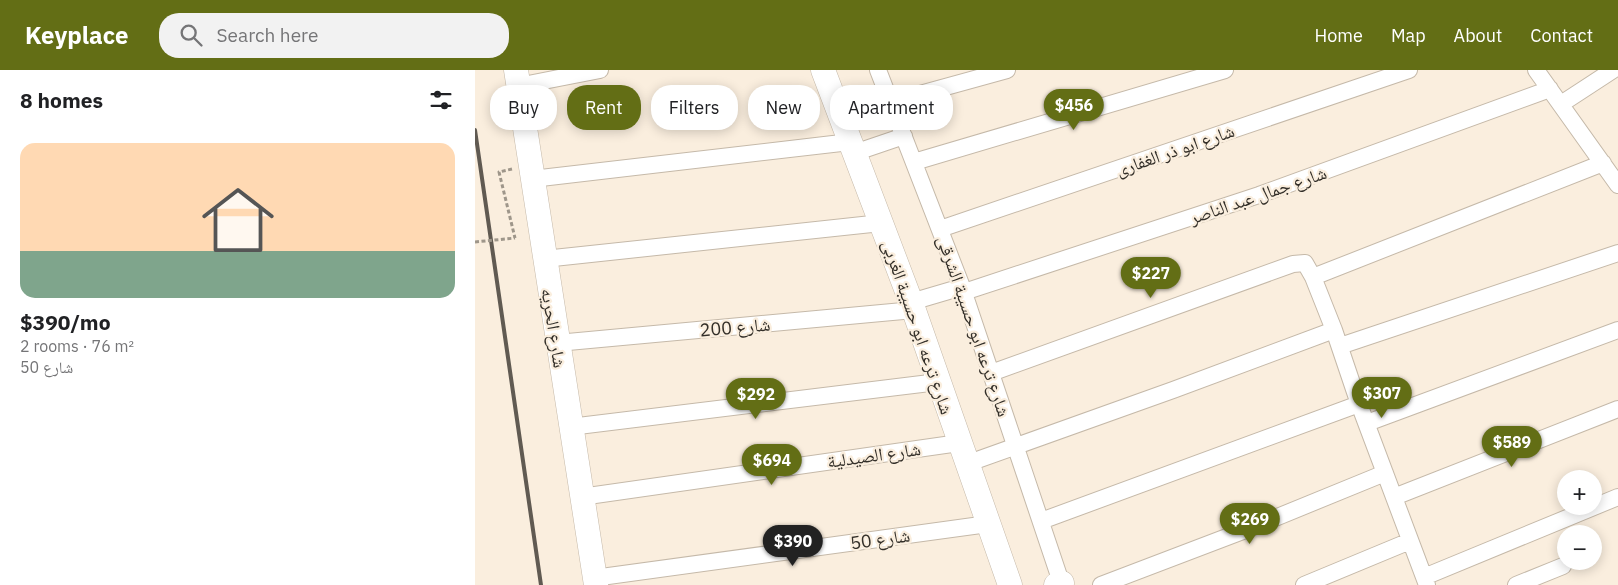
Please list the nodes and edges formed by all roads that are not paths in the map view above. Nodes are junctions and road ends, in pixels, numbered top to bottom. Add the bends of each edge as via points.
1 (600, 70) edge
2 (823, 70) edge
3 (878, 70) edge
4 (1007, 70) edge
5 (1225, 70) edge
6 (1409, 70) edge
7 (1537, 70) edge
8 (1613, 70) edge
9 (517, 78) edge
10 (884, 85) edge
11 (953, 85) edge
12 (1550, 89) junction
13 (1561, 104) junction
14 (902, 130) edge
15 (904, 136) junction
16 (852, 147) junction
17 (914, 162) junction
18 (1603, 163) junction
19 (532, 179) junction
20 (1617, 180) edge
21 (881, 223) junction
22 (940, 229) junction
23 (1618, 253) edge
24 (544, 259) junction
25 (1313, 276) junction
26 (963, 290) junction
27 (912, 306) junction
28 (1334, 330) junction
29 (1618, 330) edge
30 (557, 344) junction
31 (1340, 346) junction
32 (991, 373) junction
33 (938, 382) junction
34 (1359, 404) junction
35 (1618, 409) edge
36 (1367, 423) junction
37 (570, 427) junction
38 (1016, 446) junction
39 (963, 454) junction
40 (1385, 473) junction
41 (581, 497) junction
42 (1394, 497) junction
43 (1618, 497) edge
44 (1041, 521) junction
45 (988, 524) junction
46 (1410, 540) junction
47 (1557, 568) edge
48 (1426, 581) edge
49 (595, 582) edge
50 (1060, 584) edge
51 (1010, 585) edge
52 (1101, 585) edge
53 (1304, 585) edge
54 (1516, 585) edge

1 - 9 street
2 - 16 street, شارع ترعه ابو حسيبة الغربى
3 - 10 street, شارع ترعه ابو حسيبة الشرقى
4 - 11 street
5 - 17 street
6 - 22 street, شارع ابو ذر الغفارى
7 - 12 street
8 - 13 street
9 - 19 street, شارع الحريه
12 - 13 street
12 - 26 street, شارع جمال عبد الناصر via 1259,195
13 - 18 street
14 - 15 street, شارع ترعه ابو حسيبة الشرقى
15 - 16 street
15 - 17 street, شارع ترعه ابو حسيبة الشرقى
16 - 19 street
16 - 21 street, شارع ترعه ابو حسيبة الغربى
17 - 22 street, شارع ترعه ابو حسيبة الشرقى
18 - 20 street
18 - 25 street
19 - 24 street, شارع الحريه
21 - 24 street
21 - 27 street, شارع ترعه ابو حسيبة الغربى
22 - 26 street, شارع ترعه ابو حسيبة الشرقى
23 - 31 street
24 - 30 street, شارع الحريه
25 - 28 street
25 - 32 street via 1305,264 1293,264
26 - 27 street, شارع جمال عبد الناصر
26 - 32 street, شارع ترعه ابو حسيبة الشرقى
27 - 30 street, شارع 200
27 - 33 street, شارع ترعه ابو حسيبة الغربى
28 - 31 street
28 - 38 street, شارع الصيدلية
29 - 36 street
30 - 37 street, شارع الحريه
31 - 34 street
32 - 38 street, شارع ترعه ابو حسيبة الشرقى
33 - 37 street
33 - 39 street, شارع ترعه ابو حسيبة الغربى
34 - 36 street
34 - 44 street
35 - 42 street
36 - 40 street
37 - 41 street, شارع الحريه
38 - 39 street, شارع الصيدلية
38 - 44 street, شارع ترعه ابو حسيبة الشرقى
39 - 41 street, شارع الصيدلية
39 - 45 street, شارع ترعه ابو حسيبة الغربى
40 - 42 street
40 - 52 street
41 - 49 street, شارع الحريه
42 - 46 street
43 - 48 street
44 - 50 street, شارع ترعه ابو حسيبة الشرقى
45 - 49 street, شارع 50
45 - 51 street, شارع ترعه ابو حسيبة الغربى
46 - 48 street
46 - 53 street
47 - 54 street

